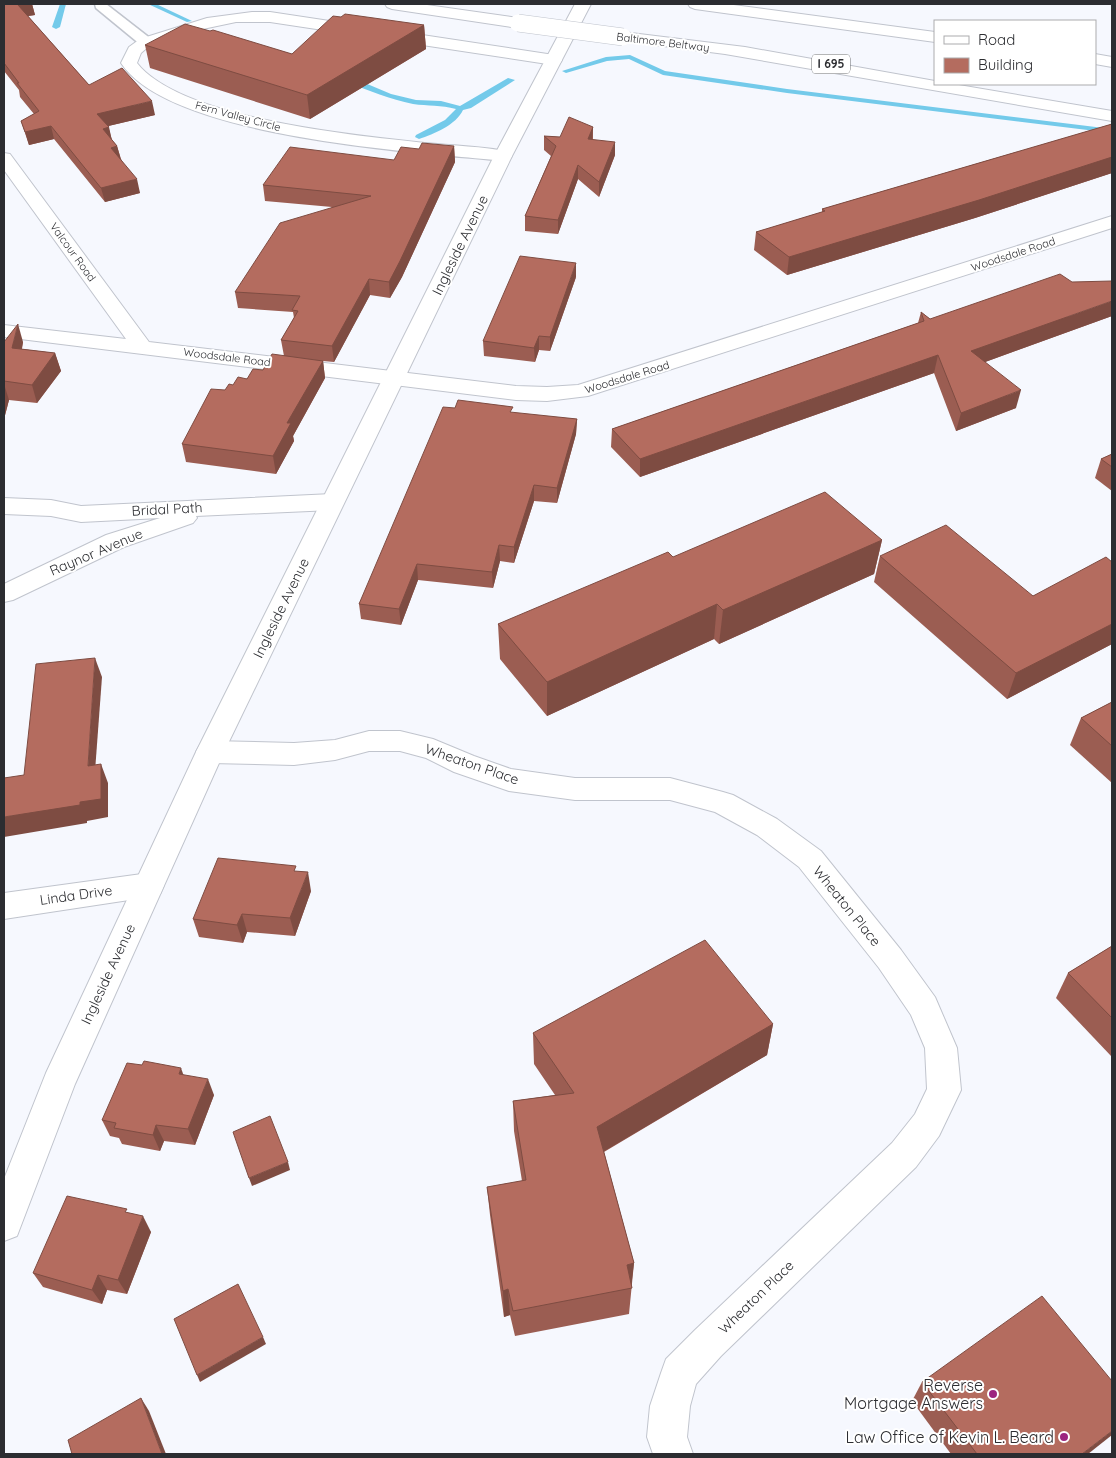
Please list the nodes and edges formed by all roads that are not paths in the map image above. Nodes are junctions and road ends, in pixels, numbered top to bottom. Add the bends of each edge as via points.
1 (392, 4) edge
2 (583, 4) edge
3 (695, 4) edge
4 (100, 5) dead end
5 (734, 9) junction
6 (934, 29) edge
7 (934, 37) edge
8 (146, 42) junction
9 (1096, 45) edge
10 (1112, 47) edge
11 (727, 50) junction
12 (1096, 59) edge
13 (554, 60) junction
14 (1112, 62) edge
15 (934, 78) edge
16 (985, 85) edge
17 (1112, 102) edge
18 (1112, 116) edge
19 (504, 156) junction
20 (4, 158) edge
21 (1112, 222) edge
22 (4, 331) edge
23 (142, 347) junction
24 (394, 377) junction
25 (332, 502) junction
26 (4, 506) edge
27 (220, 506) junction
28 (4, 594) edge
29 (210, 752) junction
30 (149, 885) junction
31 (4, 906) edge
32 (4, 1224) edge
33 (674, 1454) edge

1 - 11 main road, Baltimore Beltway / I 695, bridge
2 - 13 main road, Ingleside Avenue
3 - 5 main road
4 - 8 lane
5 - 6 main road
5 - 7 main road
8 - 13 main road via 214,20 248,15
8 - 19 main road, Fern Valley Circle via 132,54 129,63 134,72 176,98 209,110 305,133
9 - 10 main road
11 - 15 main road, Baltimore Beltway / I 695
11 - 18 main road
12 - 14 main road
13 - 19 main road, Ingleside Avenue
16 - 17 main road
19 - 24 main road, Ingleside Avenue
20 - 23 main road, Valcour Road
21 - 24 main road, Woodsdale Road via 580,391 516,393
22 - 23 main road, Woodsdale Road
23 - 24 main road, Woodsdale Road
24 - 25 main road, Ingleside Avenue
25 - 27 main road, Bridal Path
25 - 29 main road, Ingleside Avenue
26 - 27 main road, Bridal Path via 51,508 81,514
27 - 28 main road, Raynor Avenue via 115,541
29 - 30 main road, Ingleside Avenue
29 - 33 main road, Wheaton Place via 294,754 335,750 369,740 400,741 434,749 509,780 575,789 670,789 723,803 767,827 810,859 924,1007 941,1048 944,1090 927,1125 904,1155 680,1373 668,1422 667,1437
30 - 31 main road, Linda Drive
30 - 32 main road, Ingleside Avenue via 58,1084

